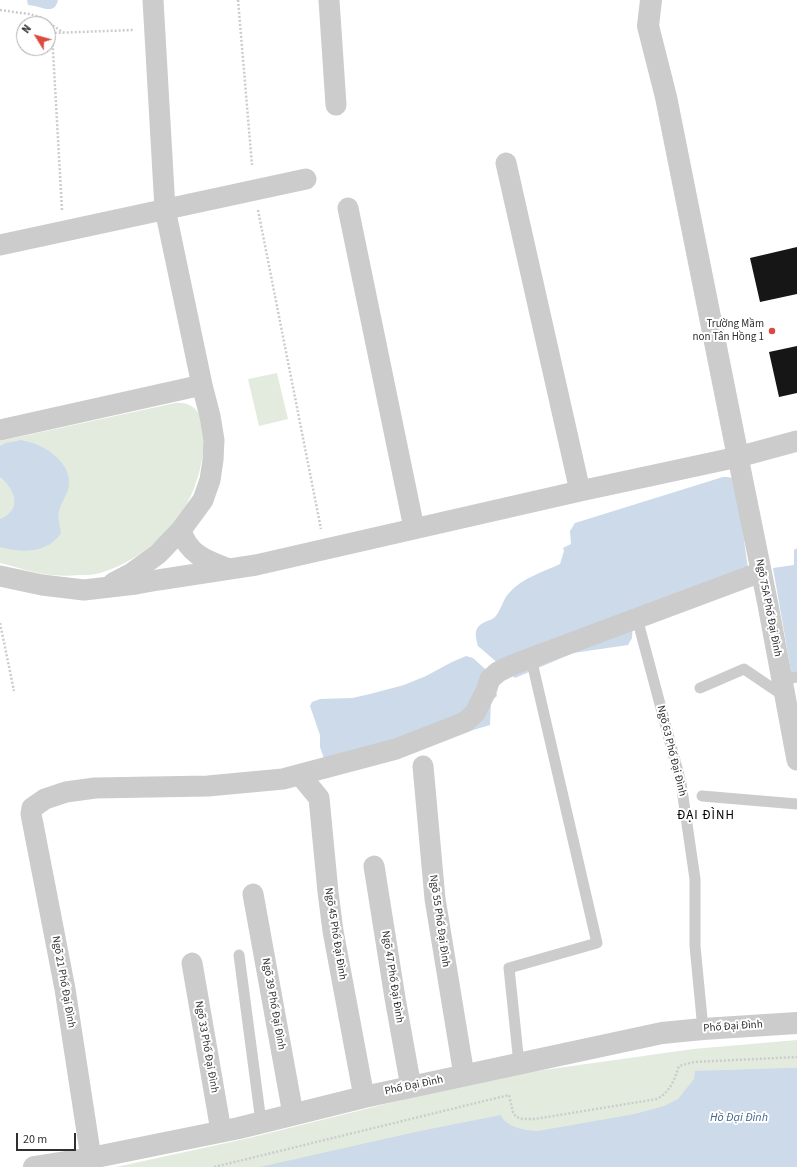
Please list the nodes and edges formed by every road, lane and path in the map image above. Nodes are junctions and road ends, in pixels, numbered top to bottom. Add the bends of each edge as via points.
1 (153, 0) edge
2 (238, 0) edge
3 (329, 0) edge
4 (651, 0) edge
5 (0, 10) edge
6 (138, 30) dead end
7 (64, 33) junction
8 (336, 105) dead end
9 (506, 163) dead end
10 (252, 165) dead end
11 (306, 179) dead end
12 (348, 208) dead end
13 (165, 209) junction
14 (62, 210) dead end
15 (258, 210) dead end
16 (0, 245) edge
17 (202, 385) junction
18 (0, 430) edge
19 (797, 441) edge
20 (738, 457) junction
21 (580, 491) junction
22 (414, 528) junction
23 (181, 530) junction
24 (325, 549) junction
25 (229, 569) junction
26 (761, 572) junction
27 (0, 576) edge
28 (103, 589) junction
29 (637, 618) junction
30 (0, 623) edge
31 (531, 658) junction
32 (788, 684) edge
33 (700, 688) dead end
34 (14, 691) dead end
35 (797, 760) edge
36 (423, 766) dead end
37 (300, 775) junction
38 (702, 796) dead end
39 (797, 804) edge
40 (374, 866) dead end
41 (253, 894) dead end
42 (239, 956) dead end
43 (192, 963) dead end
44 (797, 1024) edge
45 (703, 1029) junction
46 (797, 1057) edge
47 (519, 1064) junction
48 (464, 1075) junction
49 (411, 1087) junction
50 (364, 1097) junction
51 (293, 1114) junction
52 (261, 1122) junction
53 (221, 1132) junction
54 (91, 1158) junction
55 (34, 1167) edge
56 (214, 1167) edge

1 - 13 street
2 - 10 path
3 - 8 street
4 - 20 street via 648,26 666,97
5 - 7 path via 40,17
6 - 7 path
7 - 14 path via 52,33
9 - 21 street
11 - 13 street
12 - 22 street
13 - 16 street
13 - 17 street
15 - 24 path
17 - 18 street
17 - 23 street via 214,440 213,460 210,480 202,500
19 - 20 street
20 - 21 street
20 - 26 street, Ngõ 75A Phố Đại Đình
21 - 22 street
22 - 24 street
23 - 25 street via 183,538 197,554
23 - 28 street via 158,554
24 - 25 street
25 - 28 street
26 - 29 street
26 - 32 street, Ngõ 75A Phố Đại Đình
27 - 28 street via 61,589
29 - 31 street
29 - 45 lane, Ngõ 63 Phố Đại Đình via 682,791 695,879 695,946
30 - 34 path
31 - 37 street via 498,672 490,679 475,713 464,722 396,749
31 - 47 lane via 597,943 509,968
32 - 33 lane via 744,669
32 - 35 street, Ngõ 75A Phố Đại Đình
36 - 48 street, Ngõ 55 Phố Đại Đình via 435,899
37 - 50 street, Ngõ 45 Phố Đại Đình via 319,798 333,932
37 - 54 street, Ngõ 21 Phố Đại Đình via 208,786 95,788 66,792 44,799 32,808 30,814 65,989
38 - 39 lane
40 - 49 street, Ngõ 47 Phố Đại Đình
41 - 51 street, Ngõ 39 Phố Đại Đình
42 - 52 lane
43 - 53 street, Ngõ 33 Phố Đại Đình
44 - 45 street, Phố Đại Đình
45 - 47 street, Phố Đại Đình via 662,1033
46 - 56 path via 694,1062 679,1066 672,1084 657,1099 535,1119 516,1117 509,1095
47 - 48 street, Phố Đại Đình
48 - 49 street, Phố Đại Đình
49 - 50 street, Phố Đại Đình
50 - 51 street, Phố Đại Đình
51 - 52 street, Phố Đại Đình
52 - 53 street, Phố Đại Đình
53 - 54 street, Phố Đại Đình
54 - 55 street, Phố Đại Đình

